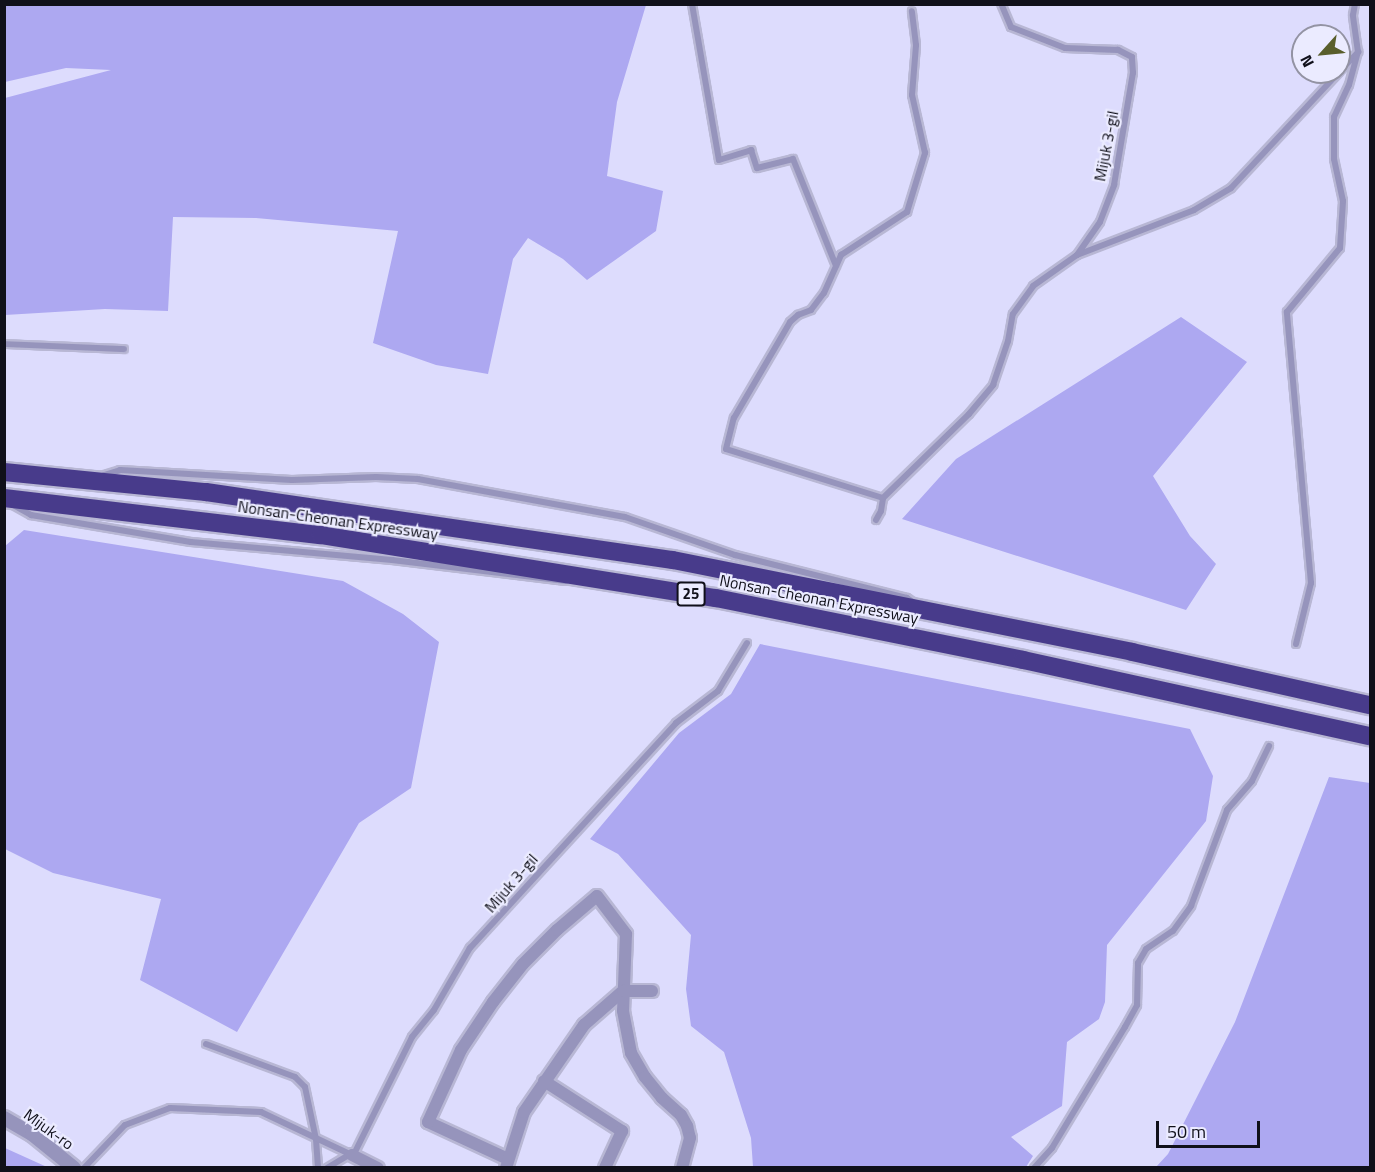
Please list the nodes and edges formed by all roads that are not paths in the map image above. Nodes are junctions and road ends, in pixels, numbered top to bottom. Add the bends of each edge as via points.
1 (692, 4) edge
2 (1001, 4) edge
3 (1355, 4) edge
4 (912, 11) dead end
5 (1358, 52) junction
6 (1351, 59) edge
7 (1328, 84) edge
8 (1077, 255) junction
9 (836, 266) junction
10 (4, 344) edge
11 (124, 349) dead end
12 (4, 472) edge
13 (92, 480) junction
14 (883, 498) junction
15 (4, 499) edge
16 (876, 520) dead end
17 (926, 612) junction
18 (747, 643) dead end
19 (1296, 644) dead end
20 (1371, 705) edge
21 (1371, 736) edge
22 (1269, 746) dead end
23 (623, 991) junction
24 (652, 991) dead end
25 (206, 1044) dead end
26 (544, 1081) junction
27 (4, 1118) edge
28 (316, 1139) junction
29 (351, 1155) junction
30 (507, 1163) edge
31 (1038, 1166) edge
32 (74, 1167) edge
33 (84, 1167) edge
34 (318, 1167) edge
35 (327, 1167) edge
36 (371, 1167) edge
37 (378, 1167) edge
38 (605, 1167) edge
39 (682, 1167) edge

1 - 9 lane via 719,160 751,150 757,168 793,159
2 - 8 lane, Mijuk 3-gil via 1011,27 1065,48 1118,50 1132,57 1133,73 1114,184 1100,222
3 - 5 lane
4 - 9 lane via 916,45 912,95 925,153 919,175 907,212 841,255
5 - 6 lane
5 - 19 lane via 1334,117 1334,159 1343,201 1340,248 1287,312 1311,583
7 - 8 lane via 1231,188 1194,210
8 - 14 lane, Mijuk 3-gil via 1024,295 1012,314 1008,341 993,385 969,414
9 - 14 lane via 811,310 790,322 734,418 726,449
10 - 11 lane
12 - 13 highway, Nonsan-Cheonan Expressway / 25
13 - 17 highway, Nonsan-Cheonan Expressway / 25 via 253,498 673,560
13 - 17 lane via 120,470 292,480 418,479 625,517 735,555 907,598
14 - 16 lane, Mijuk 3-gil
15 - 21 highway, Nonsan-Cheonan Expressway / 25 via 321,535 716,598
17 - 20 highway, Nonsan-Cheonan Expressway / 25
18 - 29 lane, Mijuk 3-gil via 718,691 676,723 470,948 434,1010 412,1037
22 - 31 lane via 1251,781 1227,810 1191,906 1173,931 1146,949 1138,963 1137,1005
23 - 24 street
23 - 26 street via 584,1025
23 - 30 street via 626,934 597,896 556,930 493,1002 461,1050 428,1122
23 - 39 street via 631,1053 645,1077 687,1126 690,1138
25 - 28 lane via 295,1077 305,1088
26 - 30 street via 524,1112
26 - 38 street via 622,1131
27 - 32 street, Mijuk-ro via 33,1134
28 - 29 lane
28 - 33 lane via 261,1112 170,1108 125,1125
28 - 34 lane
29 - 35 lane
29 - 36 lane
29 - 37 street

